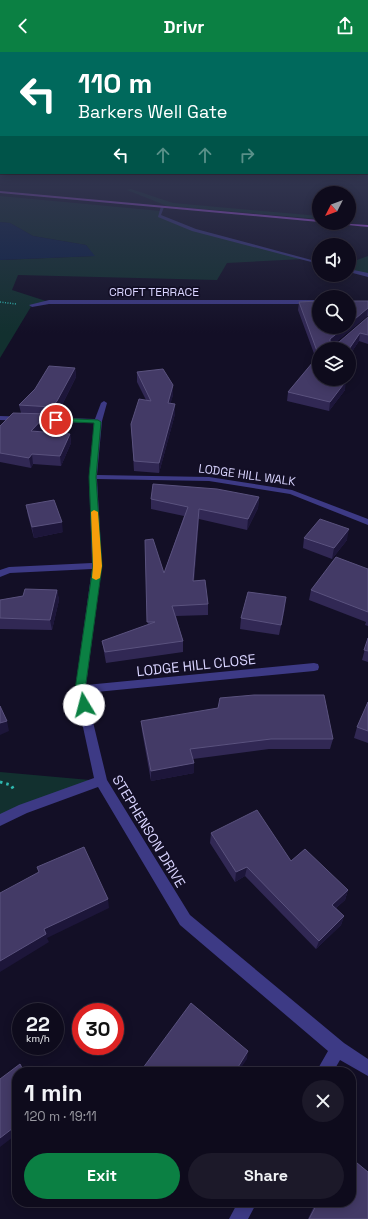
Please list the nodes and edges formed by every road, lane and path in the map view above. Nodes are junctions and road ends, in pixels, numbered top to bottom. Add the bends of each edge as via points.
1 (180, 224) edge
2 (356, 225) edge
3 (368, 226) edge
4 (312, 261) edge
5 (356, 272) edge
6 (368, 275) edge
7 (312, 302) edge
8 (32, 305) dead end
9 (104, 403) dead end
10 (0, 418) edge
11 (98, 422) junction
12 (93, 477) junction
13 (368, 522) edge
14 (97, 566) junction
15 (0, 574) edge
16 (314, 667) dead end
17 (80, 690) junction
18 (101, 782) junction
19 (0, 820) edge
20 (338, 1049) junction
21 (327, 1067) edge
22 (368, 1068) edge
23 (245, 1207) edge
24 (238, 1219) edge

1 - 4 street
2 - 3 main road
5 - 6 street
7 - 8 street, CROFT TERRACE via 49,302
9 - 11 street, STEPHENSON DRIVE
10 - 11 street
11 - 12 street, STEPHENSON DRIVE
12 - 13 street, LODGE HILL WALK via 209,479 292,492
12 - 14 street, STEPHENSON DRIVE
14 - 15 street via 9,570
14 - 17 street, STEPHENSON DRIVE
16 - 17 street, LODGE HILL CLOSE
17 - 18 street, STEPHENSON DRIVE
18 - 19 street via 23,809
18 - 20 street, STEPHENSON DRIVE via 185,920
20 - 21 street
20 - 22 street, STEPHENSON DRIVE
23 - 24 street

